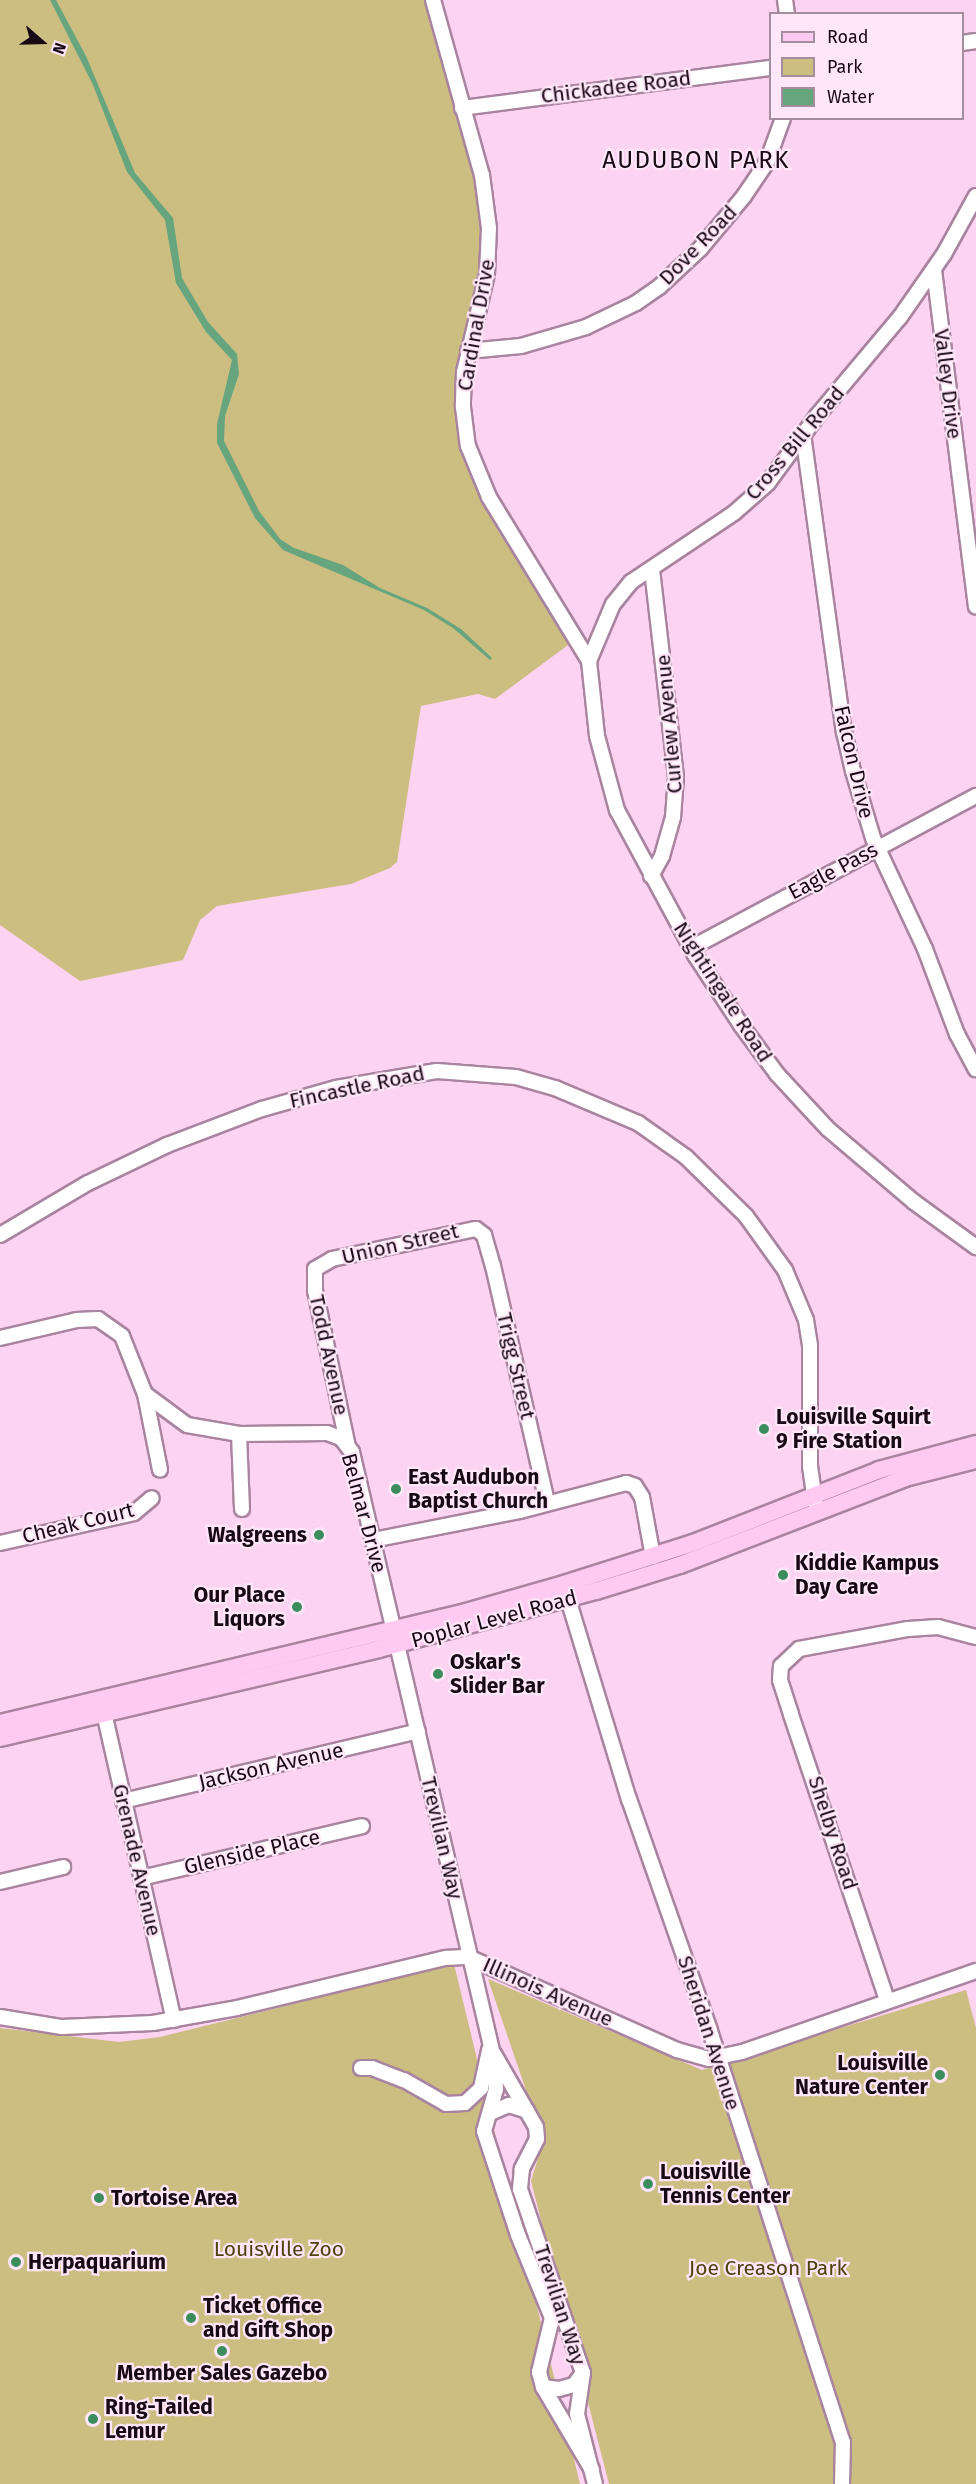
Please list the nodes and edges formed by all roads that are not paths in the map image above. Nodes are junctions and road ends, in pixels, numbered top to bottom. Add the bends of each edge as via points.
1 (433, 0) edge
2 (769, 68) edge
3 (462, 108) junction
4 (782, 120) edge
5 (976, 196) edge
6 (934, 270) junction
7 (468, 351) junction
8 (804, 434) junction
9 (652, 568) junction
10 (976, 606) edge
11 (589, 661) junction
12 (976, 796) edge
13 (878, 848) junction
14 (651, 876) junction
15 (691, 948) junction
16 (976, 1069) edge
17 (481, 1232) joint
18 (0, 1235) edge
19 (976, 1247) edge
20 (320, 1265) joint
21 (0, 1338) edge
22 (145, 1394) junction
23 (239, 1434) junction
24 (976, 1444) edge
25 (348, 1447) junction
26 (976, 1460) edge
27 (160, 1470) dead end
28 (152, 1498) dead end
29 (547, 1501) junction
30 (815, 1503) junction
31 (242, 1509) dead end
32 (373, 1540) junction
33 (0, 1543) edge
34 (653, 1557) junction
35 (566, 1592) junction
36 (395, 1637) junction
37 (976, 1637) edge
38 (102, 1707) junction
39 (0, 1722) edge
40 (418, 1731) junction
41 (0, 1738) edge
42 (123, 1801) junction
43 (362, 1826) dead end
44 (63, 1867) dead end
45 (141, 1878) junction
46 (0, 1882) edge
47 (468, 1957) junction
48 (976, 1971) edge
49 (887, 2000) junction
50 (0, 2017) edge
51 (174, 2020) junction
52 (490, 2047) junction
53 (718, 2058) junction
54 (361, 2068) dead end
55 (527, 2111) junction
56 (490, 2114) junction
57 (582, 2373) junction
58 (543, 2387) junction
59 (592, 2470) junction
60 (595, 2484) edge
61 (842, 2484) edge

1 - 3 street, Cardinal Drive
2 - 3 street, Chickadee Road
3 - 7 street, Cardinal Drive via 482,175 490,249
4 - 7 street, Dove Road via 767,162 744,196 700,249 659,287 586,327 521,346
5 - 6 street, Cross Bill Road
6 - 8 street, Cross Bill Road
6 - 10 street, Valley Drive
7 - 11 street, Cardinal Drive via 463,407 468,446 480,479
8 - 9 street, Cross Bill Road via 755,497
8 - 13 street, Falcon Drive via 844,732 861,802
9 - 11 street, Cross Bill Road via 631,582 613,604
9 - 14 street, Curlew Avenue via 676,777 673,817 662,856
11 - 14 street, Nightingale Road via 603,769 617,810
12 - 13 street, Eagle Pass
13 - 15 street, Eagle Pass
13 - 16 street, Falcon Drive via 925,949 957,1034
14 - 15 street, Nightingale Road
15 - 19 street, Nightingale Road via 741,1025 811,1111 914,1202
17 - 20 street, Union Street via 471,1228 449,1232
17 - 29 street, Trigg Street via 493,1266
18 - 30 street, Fincastle Road via 88,1183 167,1145 262,1109 336,1088 436,1071 516,1077 555,1088 638,1124 686,1157 746,1216 785,1270 803,1312 810,1346
20 - 25 street, Todd Avenue via 313,1274 315,1291
21 - 22 street via 77,1320 102,1321 122,1336
22 - 23 street, Belmar Drive via 187,1425
22 - 27 street
23 - 25 street, Belmar Drive via 327,1433 341,1437
23 - 31 street
24 - 30 main road, Poplar Level Road via 904,1462
25 - 32 street, Belmar Drive
26 - 30 main road, Poplar Level Road
28 - 33 street, Cheak Court via 134,1513
29 - 32 street via 520,1511
29 - 34 street via 630,1484 642,1497
30 - 34 main road, Poplar Level Road
30 - 35 main road, Poplar Level Road via 680,1565
32 - 36 street, Belmar Drive
34 - 35 main road, Poplar Level Road
35 - 36 main road, Poplar Level Road
35 - 53 street, Sheridan Avenue via 629,1799
36 - 38 main road, Poplar Level Road
36 - 40 street, Trevilian Way
37 - 49 street, Shelby Road via 938,1627 908,1629 799,1649 781,1666 780,1680 790,1714
38 - 39 main road, Poplar Level Road
38 - 41 main road, Poplar Level Road
38 - 42 street, Grenade Avenue
40 - 42 street, Jackson Avenue
40 - 47 street, Trevilian Way
42 - 45 street, Grenade Avenue
43 - 45 street, Glenside Place
44 - 46 street
45 - 51 street, Grenade Avenue
47 - 51 street, Illinois Avenue via 446,1958
47 - 52 street, Trevilian Way
47 - 53 street, Illinois Avenue via 677,2050
48 - 49 street, Illinois Avenue
49 - 53 street, Illinois Avenue
50 - 51 street, Illinois Avenue via 62,2027
52 - 54 street via 481,2088 465,2103 446,2104 404,2080
52 - 55 street, Trevilian Way via 507,2070
52 - 56 street, Trevilian Way via 497,2076
53 - 61 street, Sheridan Avenue via 843,2442
55 - 56 street via 508,2105
55 - 57 street, Trevilian Way via 534,2118 537,2139 522,2169 520,2189
56 - 58 street, Trevilian Way via 484,2131 487,2141 518,2235 552,2318 549,2341 539,2364
57 - 58 street via 574,2385 560,2389
57 - 59 street, Trevilian Way via 577,2414
58 - 59 street, Trevilian Way
59 - 60 street, Trevilian Way

